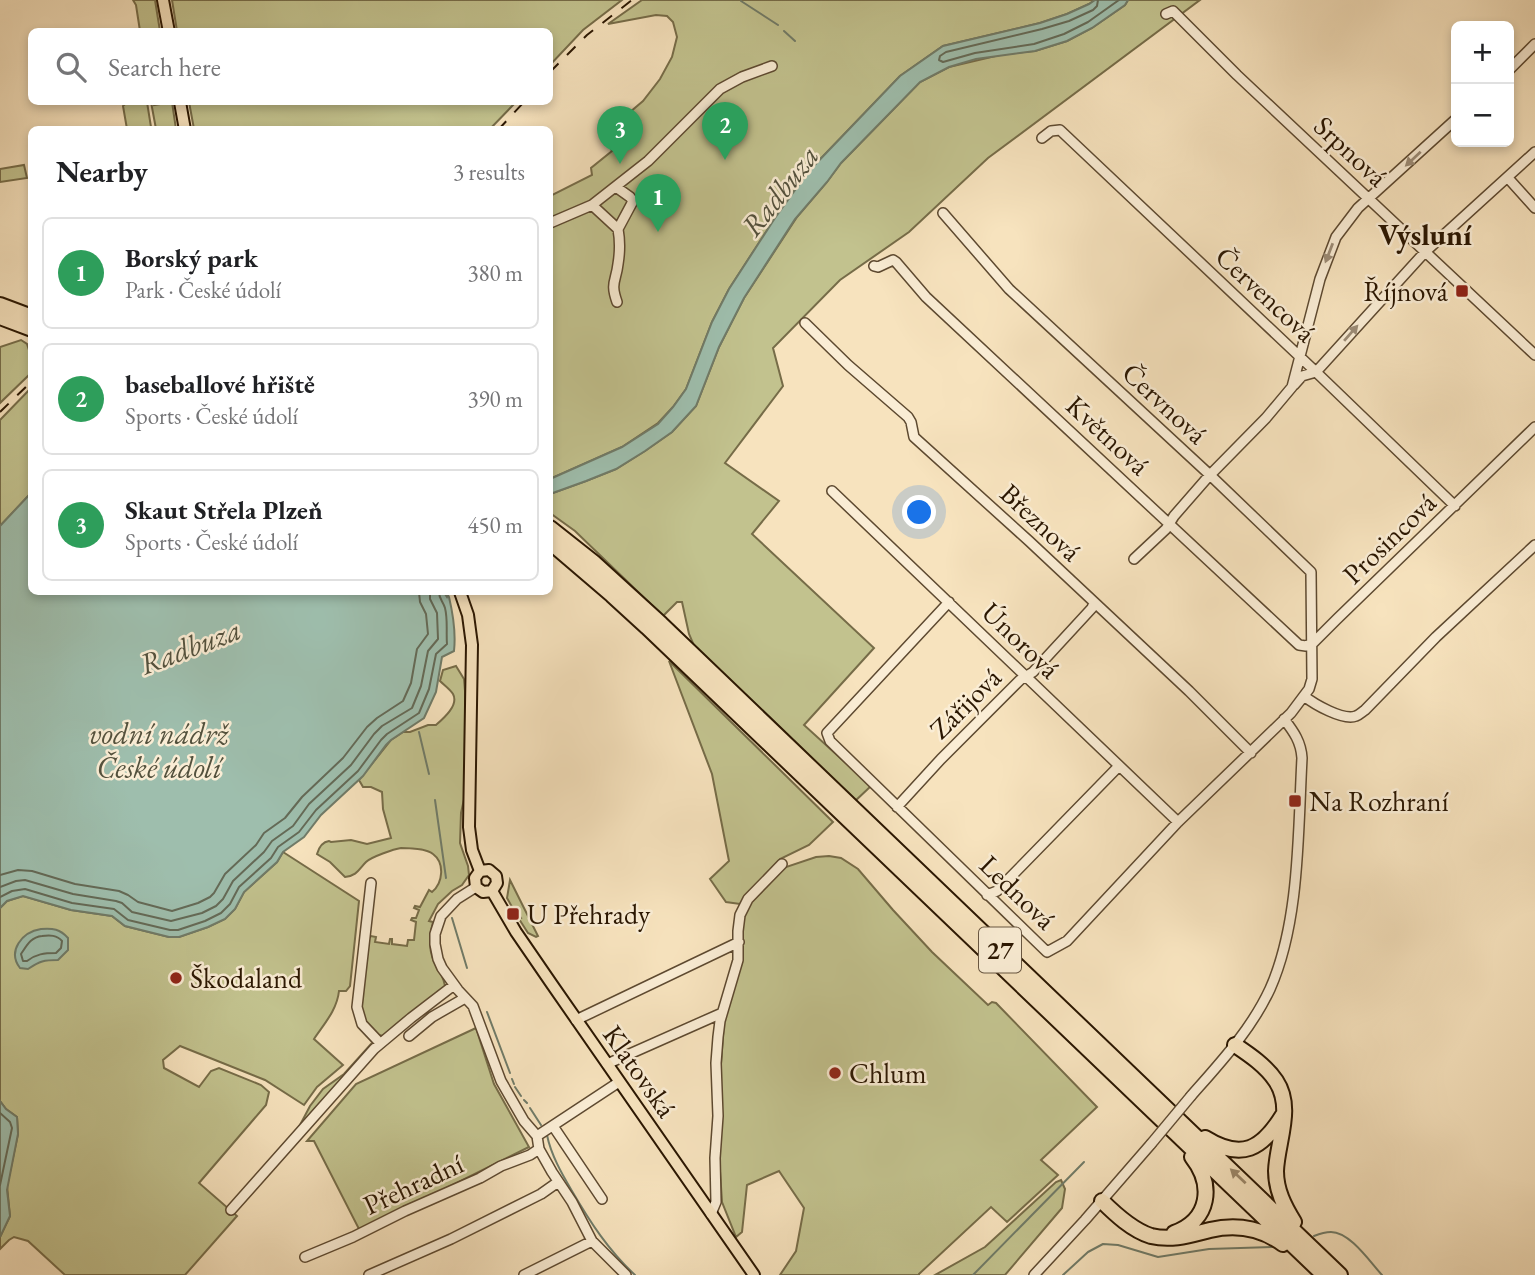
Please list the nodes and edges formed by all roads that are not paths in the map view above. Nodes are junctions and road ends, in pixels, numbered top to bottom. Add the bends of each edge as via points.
1 (163, 0) edge
2 (1166, 14) dead end
3 (168, 28) edge
4 (1535, 44) edge
5 (1514, 65) edge
6 (772, 66) dead end
7 (181, 105) edge
8 (1451, 124) edge
9 (184, 126) edge
10 (1042, 138) dead end
11 (1535, 152) edge
12 (1508, 178) junction
13 (616, 187) junction
14 (1369, 199) junction
15 (592, 205) junction
16 (1535, 208) edge
17 (943, 213) dead end
18 (553, 222) edge
19 (618, 229) junction
20 (1425, 252) junction
21 (874, 265) dead end
22 (617, 302) dead end
23 (0, 305) edge
24 (28, 316) edge
25 (0, 317) edge
26 (805, 323) dead end
27 (28, 328) edge
28 (1535, 355) edge
29 (1300, 358) junction
30 (1316, 372) junction
31 (1293, 387) junction
32 (1535, 427) edge
33 (1210, 475) junction
34 (832, 491) dead end
35 (1455, 506) junction
36 (1170, 522) junction
37 (553, 530) edge
38 (553, 545) edge
39 (1535, 545) edge
40 (1134, 559) dead end
41 (461, 595) edge
42 (949, 602) junction
43 (1094, 603) junction
44 (1312, 643) junction
45 (1026, 676) junction
46 (1304, 696) junction
47 (1284, 719) junction
48 (1251, 752) junction
49 (1119, 766) junction
50 (897, 807) junction
51 (1178, 822) junction
52 (782, 864) dead end
53 (480, 871) junction
54 (371, 883) dead end
55 (476, 887) junction
56 (492, 891) junction
57 (987, 895) junction
58 (738, 942) junction
59 (454, 985) junction
60 (465, 998) junction
61 (722, 1013) junction
62 (576, 1020) junction
63 (408, 1036) dead end
64 (380, 1043) junction
65 (1235, 1045) junction
66 (1108, 1052) junction
67 (607, 1064) junction
68 (619, 1082) junction
69 (1283, 1114) junction
70 (1157, 1116) junction
71 (553, 1126) junction
72 (537, 1136) junction
73 (539, 1149) junction
74 (558, 1182) junction
75 (602, 1199) dead end
76 (1102, 1201) junction
77 (231, 1210) dead end
78 (712, 1214) junction
79 (1167, 1238) junction
80 (592, 1241) junction
81 (305, 1257) dead end
82 (1324, 1259) junction
83 (369, 1275) edge
84 (524, 1275) edge
85 (626, 1275) edge
86 (754, 1275) edge
87 (1034, 1275) edge
88 (1316, 1275) edge
89 (1324, 1275) edge
90 (1340, 1275) edge

1 - 3 main road
2 - 14 street, Srpnová via 1173,12
4 - 5 street
6 - 13 street via 720,89
7 - 9 main road
8 -> 14 street
10 - 29 street, Červencová via 1059,130
11 - 12 street
12 - 16 street
12 - 20 street
13 - 15 street
13 - 19 street via 633,201
14 - 20 street, Srpnová
14 -> 29 street via 1331,246
15 - 18 street
15 - 19 street
17 - 33 street, Červnová via 1009,289
19 - 22 street via 613,282
20 - 28 street, Srpnová
30 -> 20 street
21 - 36 street, Květnová via 896,262 926,298
23 - 24 highway
25 - 27 highway
26 - 43 street, Březnová via 908,417 914,437
29 - 30 street, Červencová
29 - 31 street
30 - 31 street via 1302,376
30 - 35 street, Červencová
31 - 33 street
32 - 35 street, Prosincová
33 - 36 street
33 - 44 street, Červnová via 1311,572
34 - 42 street, Únorová
35 - 44 street, Prosincová
36 - 40 street
36 - 44 street, Květnová via 1299,645
37 - 66 highway, 27 via 661,624
38 - 70 highway, 27 via 680,658
39 - 46 street via 1356,716 1317,705
41 - 53 main road via 472,645 469,827
42 - 45 street, Únorová
42 - 50 street, Lednová via 827,733
43 - 45 street, Zářijová
43 - 48 street, Březnová
44 - 46 street via 1312,679
45 - 49 street, Únorová
45 - 50 street, Zářijová
46 - 47 street, Lednová
47 - 48 street, Lednová
47 - 65 street via 1296,735 1302,758 1287,939 1269,991
48 - 51 street, Lednová
49 - 51 street, Únorová
49 - 57 street via 997,891
50 - 57 street, Lednová
51 - 57 street, Lednová via 1068,941 1047,952
52 - 58 street via 748,900 740,915
53 - 55 main road
53 - 56 main road via 489,870 496,876
54 - 64 street via 357,1007 362,1024
55 - 56 main road
55 - 59 street via 450,905 436,930 438,959
56 - 62 main road, Klatovská
58 - 61 street via 738,960
58 - 62 street
59 - 60 street
59 - 64 street
60 - 63 street
60 - 72 street via 473,1006 501,1081
61 - 67 street
61 - 78 street via 716,1063 716,1202
62 - 67 main road, Klatovská
64 - 77 street
65 - 69 highway via 1276,1081
65 - 76 street, bridge
66 - 69 highway via 1129,1065 1204,1137 1220,1146 1236,1150 1254,1146 1269,1136
82 -> 66 highway, 27
67 - 68 main road, Klatovská
68 - 71 street
68 - 78 main road, Klatovská
69 - 82 highway via 1278,1190 1284,1208
70 - 79 highway via 1196,1162 1206,1191 1195,1221
70 - 89 highway, 27
71 - 72 street
71 - 75 street
72 - 73 street
73 - 74 street
73 - 81 street, Přehradní
74 - 80 street
74 - 83 street via 451,1239
76 - 79 highway via 1139,1231
76 - 87 street
78 - 86 main road, Klatovská
79 - 88 highway via 1224,1228 1252,1229 1281,1243
80 - 84 street
80 - 85 street
82 - 90 highway, 27

